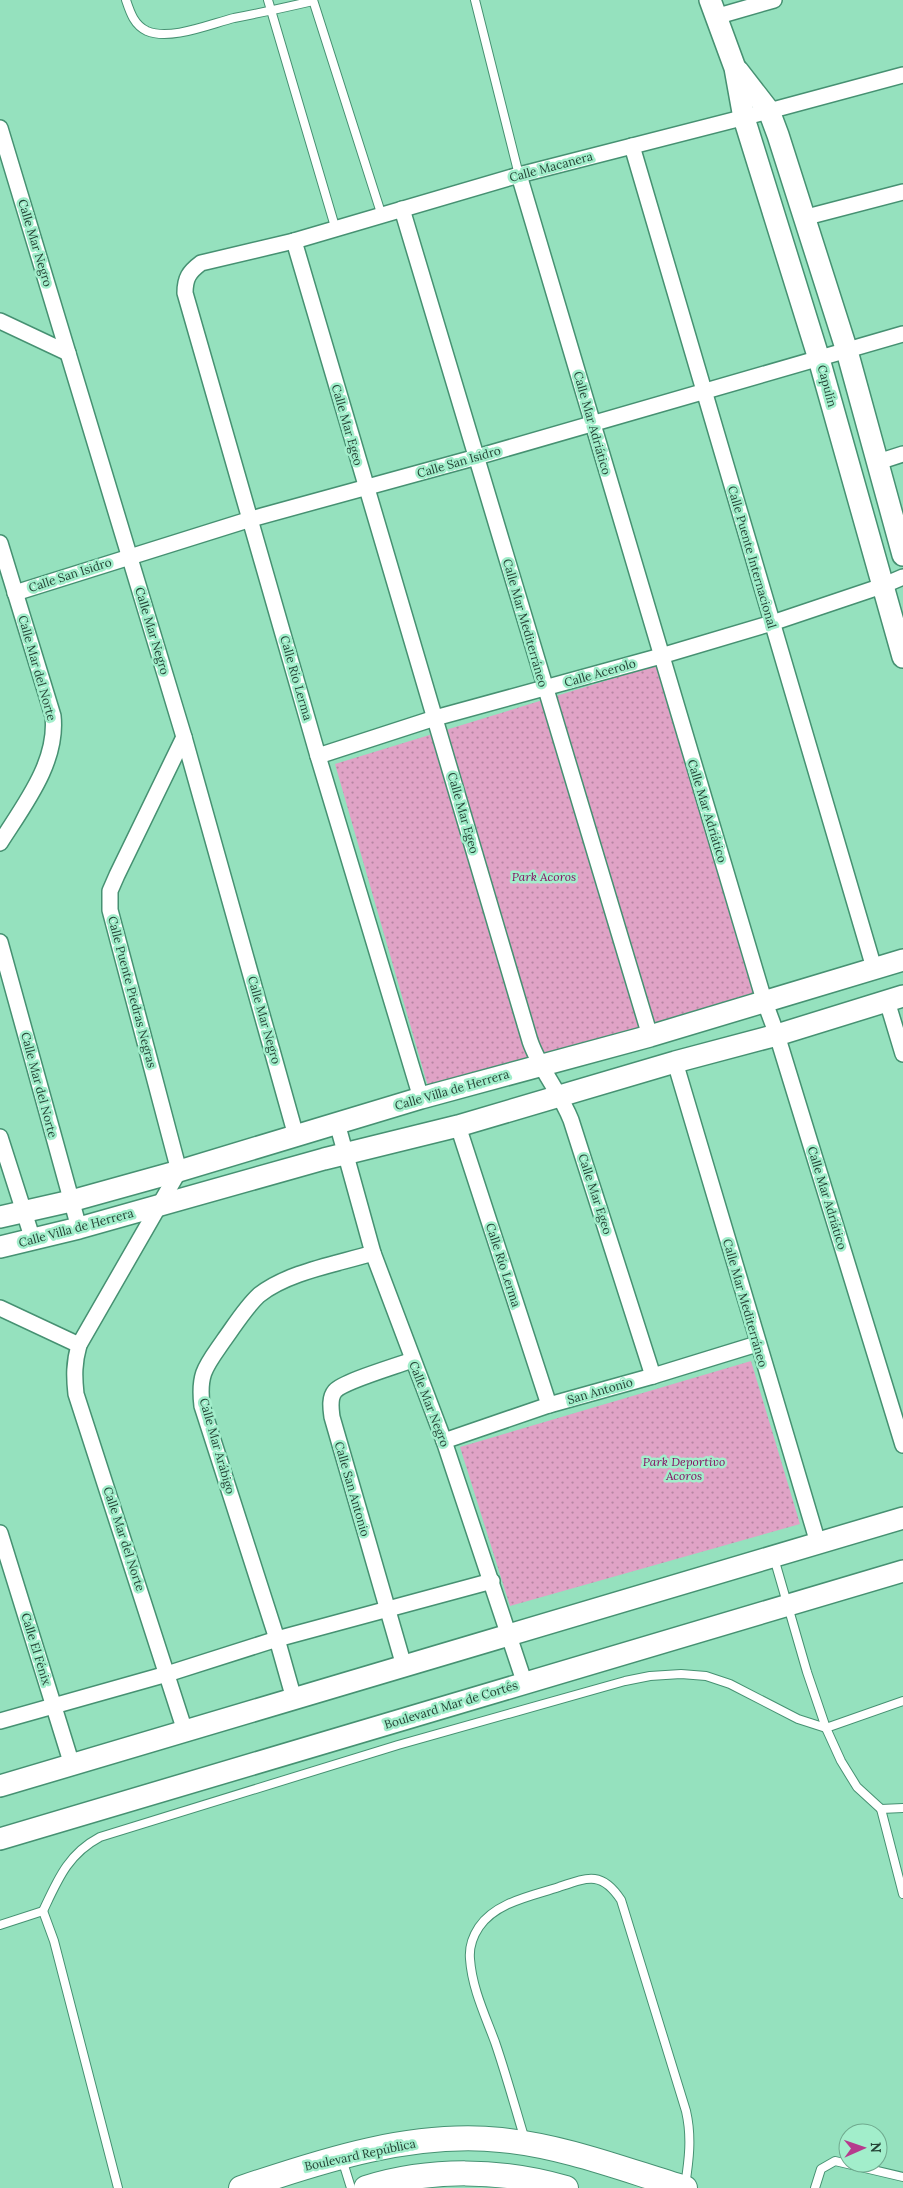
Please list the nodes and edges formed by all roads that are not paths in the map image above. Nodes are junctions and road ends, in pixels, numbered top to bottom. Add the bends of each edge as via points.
1 (126, 0) edge
2 (268, 0) edge
3 (313, 0) edge
4 (475, 0) edge
5 (774, 0) edge
6 (713, 8) edge
7 (270, 10) junction
8 (735, 68) junction
9 (903, 75) edge
10 (769, 111) junction
11 (744, 118) junction
12 (0, 128) edge
13 (632, 146) junction
14 (518, 175) junction
15 (903, 192) edge
16 (402, 209) junction
17 (382, 216) junction
18 (803, 218) junction
19 (336, 230) junction
20 (294, 241) junction
21 (200, 263) joint
22 (0, 321) edge
23 (903, 334) edge
24 (848, 351) junction
25 (68, 353) junction
26 (819, 359) junction
27 (703, 390) junction
28 (592, 424) junction
29 (903, 454) edge
30 (477, 457) junction
31 (878, 462) junction
32 (365, 488) junction
33 (250, 519) junction
34 (0, 543) edge
35 (903, 555) edge
36 (129, 556) junction
37 (903, 577) edge
38 (882, 586) junction
39 (15, 593) junction
40 (772, 623) junction
41 (661, 656) junction
42 (903, 657) edge
43 (544, 689) junction
44 (435, 718) junction
45 (184, 737) junction
46 (318, 756) junction
47 (0, 843) edge
48 (0, 942) edge
49 (903, 960) edge
50 (874, 968) junction
51 (895, 999) edge
52 (764, 1000) junction
53 (777, 1035) junction
54 (650, 1036) junction
55 (903, 1054) edge
56 (675, 1062) junction
57 (539, 1065) junction
58 (560, 1097) junction
59 (421, 1098) junction
60 (337, 1123) junction
61 (458, 1126) junction
62 (296, 1136) junction
63 (0, 1137) edge
64 (346, 1154) junction
65 (180, 1171) junction
66 (71, 1201) junction
67 (160, 1205) junction
68 (23, 1212) junction
69 (0, 1217) edge
70 (79, 1228) junction
71 (33, 1240) junction
72 (0, 1247) edge
73 (373, 1253) junction
74 (0, 1308) edge
75 (757, 1344) junction
76 (79, 1345) junction
77 (412, 1360) junction
78 (653, 1376) junction
79 (549, 1405) junction
80 (444, 1441) junction
81 (903, 1445) edge
82 (903, 1518) edge
83 (0, 1533) edge
84 (818, 1543) junction
85 (773, 1556) junction
86 (903, 1571) edge
87 (492, 1580) junction
88 (787, 1606) junction
89 (387, 1610) junction
90 (510, 1635) junction
91 (277, 1639) junction
92 (404, 1666) junction
93 (168, 1674) junction
94 (525, 1684) junction
95 (294, 1699) junction
96 (903, 1700) edge
97 (53, 1706) junction
98 (0, 1721) edge
99 (826, 1728) junction
100 (184, 1731) junction
101 (72, 1765) junction
102 (0, 1786) edge
103 (903, 1808) edge
104 (881, 1809) junction
105 (0, 1840) edge
106 (903, 1894) edge
107 (43, 1911) junction
108 (0, 1925) edge
109 (527, 2144) junction
110 (341, 2157) junction
111 (903, 2177) edge
112 (118, 2188) edge
113 (241, 2188) edge
114 (351, 2188) edge
115 (366, 2188) edge
116 (566, 2188) edge
117 (685, 2188) edge
118 (815, 2188) edge

1 - 7 lane via 138,26 160,34
2 - 7 lane
3 - 7 lane
3 - 17 lane
4 - 14 lane
5 - 6 street
6 - 8 street
7 - 19 lane
8 - 10 street
8 - 11 street, Capulín
9 - 10 street, Calle Macanera
10 - 11 street, Calle Macanera
10 - 18 street
11 - 13 street, Calle Macanera
11 - 26 street, Capulín
12 - 25 street, Calle Mar Negro
13 - 14 street, Calle Macanera
13 - 27 street, Calle Puente Internacional
14 - 16 street, Calle Macanera
14 - 28 street, Calle Mar Adriático
15 - 18 street
16 - 17 street, Calle Macanera
16 - 30 street, Calle Mar Mediterráneo
17 - 19 street, Calle Macanera
18 - 24 street
19 - 20 street, Calle Macanera
20 - 21 street, Calle Macanera
20 - 32 street, Calle Mar Egeo
21 - 33 street, Calle Río Lerma via 190,271 185,281 185,293
22 - 25 street
23 - 24 street, Calle San Isidro
24 - 26 street, Calle San Isidro
24 - 31 street
25 - 36 street, Calle Mar Negro
26 - 27 street, Calle San Isidro
26 - 38 street, Capulín
27 - 28 street, Calle San Isidro
27 - 40 street, Calle Puente Internacional
28 - 30 street, Calle San Isidro
28 - 41 street, Calle Mar Adriático
29 - 31 street
30 - 32 street, Calle San Isidro
30 - 43 street, Calle Mar Mediterráneo
31 - 35 street
32 - 33 street, Calle San Isidro
32 - 44 street, Calle Mar Egeo
33 - 36 street, Calle San Isidro
33 - 46 street, Calle Río Lerma
34 - 39 street, Calle Mar del Norte
36 - 39 street, Calle San Isidro
36 - 45 street, Calle Mar Negro
37 - 38 street, Calle Acerolo
38 - 40 street, Calle Acerolo
38 - 42 street, Capulín
39 - 47 street, Calle Mar del Norte via 53,716 55,733 52,750 41,773
40 - 41 street, Calle Acerolo
40 - 50 street, Calle Puente Internacional
41 - 43 street, Calle Acerolo
41 - 52 street, Calle Mar Adriático
43 - 44 street, Calle Acerolo
43 - 54 street, Calle Mar Mediterráneo
44 - 46 street, Calle Acerolo
44 - 57 street, Calle Mar Egeo
45 - 62 street, Calle Mar Negro
45 - 65 street, Calle Puente Piedras Negras via 110,892 110,910
46 - 59 street, Calle Río Lerma
48 - 66 street, Calle Mar del Norte
49 - 50 street, Calle Villa de Herrera
50 - 52 street, Calle Villa de Herrera
51 - 53 street, Calle Villa de Herrera
51 - 55 street
52 - 53 street, Calle Mar Adriático
52 - 54 street, Calle Villa de Herrera
53 - 56 street, Calle Villa de Herrera
53 - 81 street, Calle Mar Adriático
54 - 57 street, Calle Villa de Herrera
56 - 58 street, Calle Villa de Herrera
56 - 75 street, Calle Mar Mediterráneo
57 - 58 street, Calle Mar Egeo
57 - 59 street, Calle Villa de Herrera
58 - 61 street, Calle Villa de Herrera
58 - 78 street, Calle Mar Egeo via 571,1120
59 - 60 street, Calle Villa de Herrera
60 - 62 street, Calle Villa de Herrera
60 - 64 street, Calle Mar Negro
61 - 64 street, Calle Villa de Herrera
61 - 79 street, Calle Río Lerma
62 - 65 street, Calle Villa de Herrera
63 - 68 street
64 - 67 street, Calle Villa de Herrera
64 - 73 street, Calle Mar Negro
65 - 66 street, Calle Villa de Herrera
65 - 67 street, Calle Mar del Norte
66 - 68 street, Calle Villa de Herrera
66 - 70 street, Calle Mar del Norte
67 - 70 street, Calle Villa de Herrera
67 - 76 street, Calle Mar del Norte
68 - 69 street, Calle Villa de Herrera
68 - 71 street
70 - 71 street, Calle Villa de Herrera
71 - 72 street, Calle Villa de Herrera
73 - 77 street, Calle Mar Negro
73 - 91 street, Calle Mar Arábigo via 276,1284 246,1308 201,1379 202,1406
74 - 76 street
75 - 78 street, San Antonio
75 - 84 street, Calle Mar Mediterráneo
76 - 93 street, Calle Mar del Norte via 73,1375 76,1394
77 - 80 street, Calle Mar Negro
77 - 89 street, Calle San Antonio via 347,1384 335,1390 330,1400 332,1417
78 - 79 street, San Antonio
79 - 80 street, San Antonio
80 - 87 street, Calle Mar Negro
82 - 84 street
83 - 97 street, Calle El Fénix
84 - 85 street
85 - 88 lane
85 - 90 street
86 - 88 street, Boulevard Mar de Cortés
87 - 89 street
87 - 90 street, Calle Mar Negro
88 - 94 street, Boulevard Mar de Cortés
88 - 99 lane
89 - 91 street
89 - 92 street, Calle San Antonio
90 - 92 street
90 - 94 street, Calle Mar Negro
91 - 93 street
91 - 95 street, Calle Mar Arábigo
92 - 95 street
93 - 97 street
93 - 100 street, Calle Mar del Norte
94 - 105 street, Boulevard Mar de Cortés
95 - 100 street
96 - 99 lane
97 - 98 street
97 - 101 street, Calle El Fénix
99 - 104 lane via 857,1786
99 - 107 lane via 798,1719 730,1684 706,1676 681,1674 625,1681 388,1748 100,1837 73,1857
100 - 101 street
101 - 102 street
103 - 104 lane
104 - 106 lane
107 - 108 lane
107 - 112 lane via 54,1941
109 - 110 main road, Boulevard República via 450,2139 399,2144
109 - 117 main road, Boulevard República via 586,2157
109 - 117 lane via 472,1980 471,1942 488,1917 507,1904 583,1879 600,1880 612,1886 621,1900 686,2111 690,2146
110 - 113 main road, Boulevard República
110 - 114 lane
111 - 118 lane via 835,2161 822,2169
115 - 116 main road via 385,2182 449,2174 512,2176

